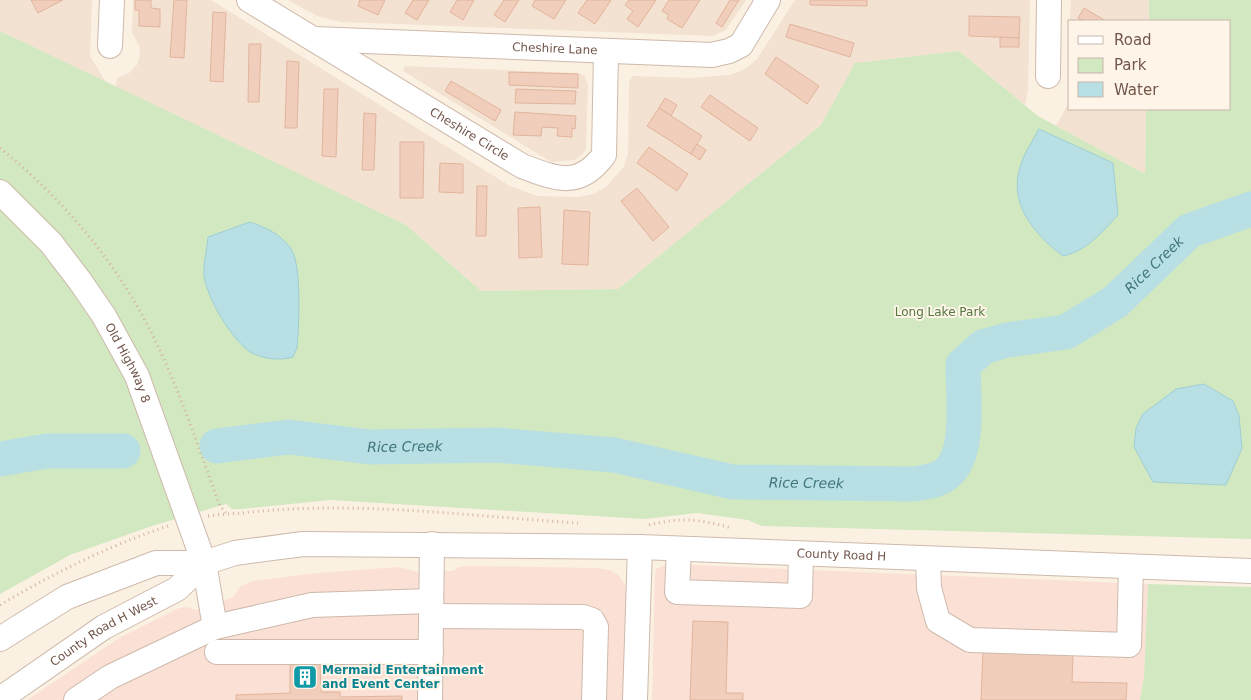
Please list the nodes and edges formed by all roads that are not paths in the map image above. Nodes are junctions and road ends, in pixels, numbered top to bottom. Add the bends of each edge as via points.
1 (112, 0) edge
2 (249, 0) edge
3 (768, 0) edge
4 (1049, 0) edge
5 (313, 39) junction
6 (110, 46) dead end
7 (606, 52) junction
8 (1048, 76) dead end
9 (0, 192) edge
10 (432, 544) junction
11 (640, 547) junction
12 (679, 549) junction
13 (801, 554) junction
14 (928, 559) junction
15 (204, 563) junction
16 (1131, 567) junction
17 (1251, 571) edge
18 (431, 609) junction
19 (215, 627) junction
20 (0, 638) edge
21 (217, 652) dead end
22 (431, 652) junction
23 (0, 699) edge
24 (76, 700) edge
25 (430, 700) edge
26 (594, 700) edge
27 (635, 700) edge

1 - 6 street
2 - 5 street, Cheshire Circle
3 - 7 street, Cheshire Lane via 740,45 729,51 712,55
4 - 8 street
5 - 7 street, Cheshire Lane
5 - 7 street, Cheshire Circle via 522,166 552,178 578,178 596,166 604,155
9 - 15 street, Old Highway 8 via 51,243 104,316 120,344 150,412
10 - 11 street, County Road H
10 - 15 street, County Road H West via 303,544 235,553
10 - 18 street
11 - 12 street, County Road H
11 - 27 street
12 - 13 street, County Road H
12 - 13 street via 677,592 800,596
13 - 14 street, County Road H
14 - 16 street, County Road H
14 - 16 street via 929,588 938,621 970,640 1129,645
15 - 19 street, Old Highway 8
15 - 20 street, County Road H West via 156,563 102,582 67,597
15 - 23 street, County Road H West via 176,589 104,627
16 - 17 street, County Road H
18 - 19 street via 312,605
18 - 22 street
18 - 26 street via 592,620 596,627
19 - 24 street via 110,677
21 - 22 street
22 - 25 street

